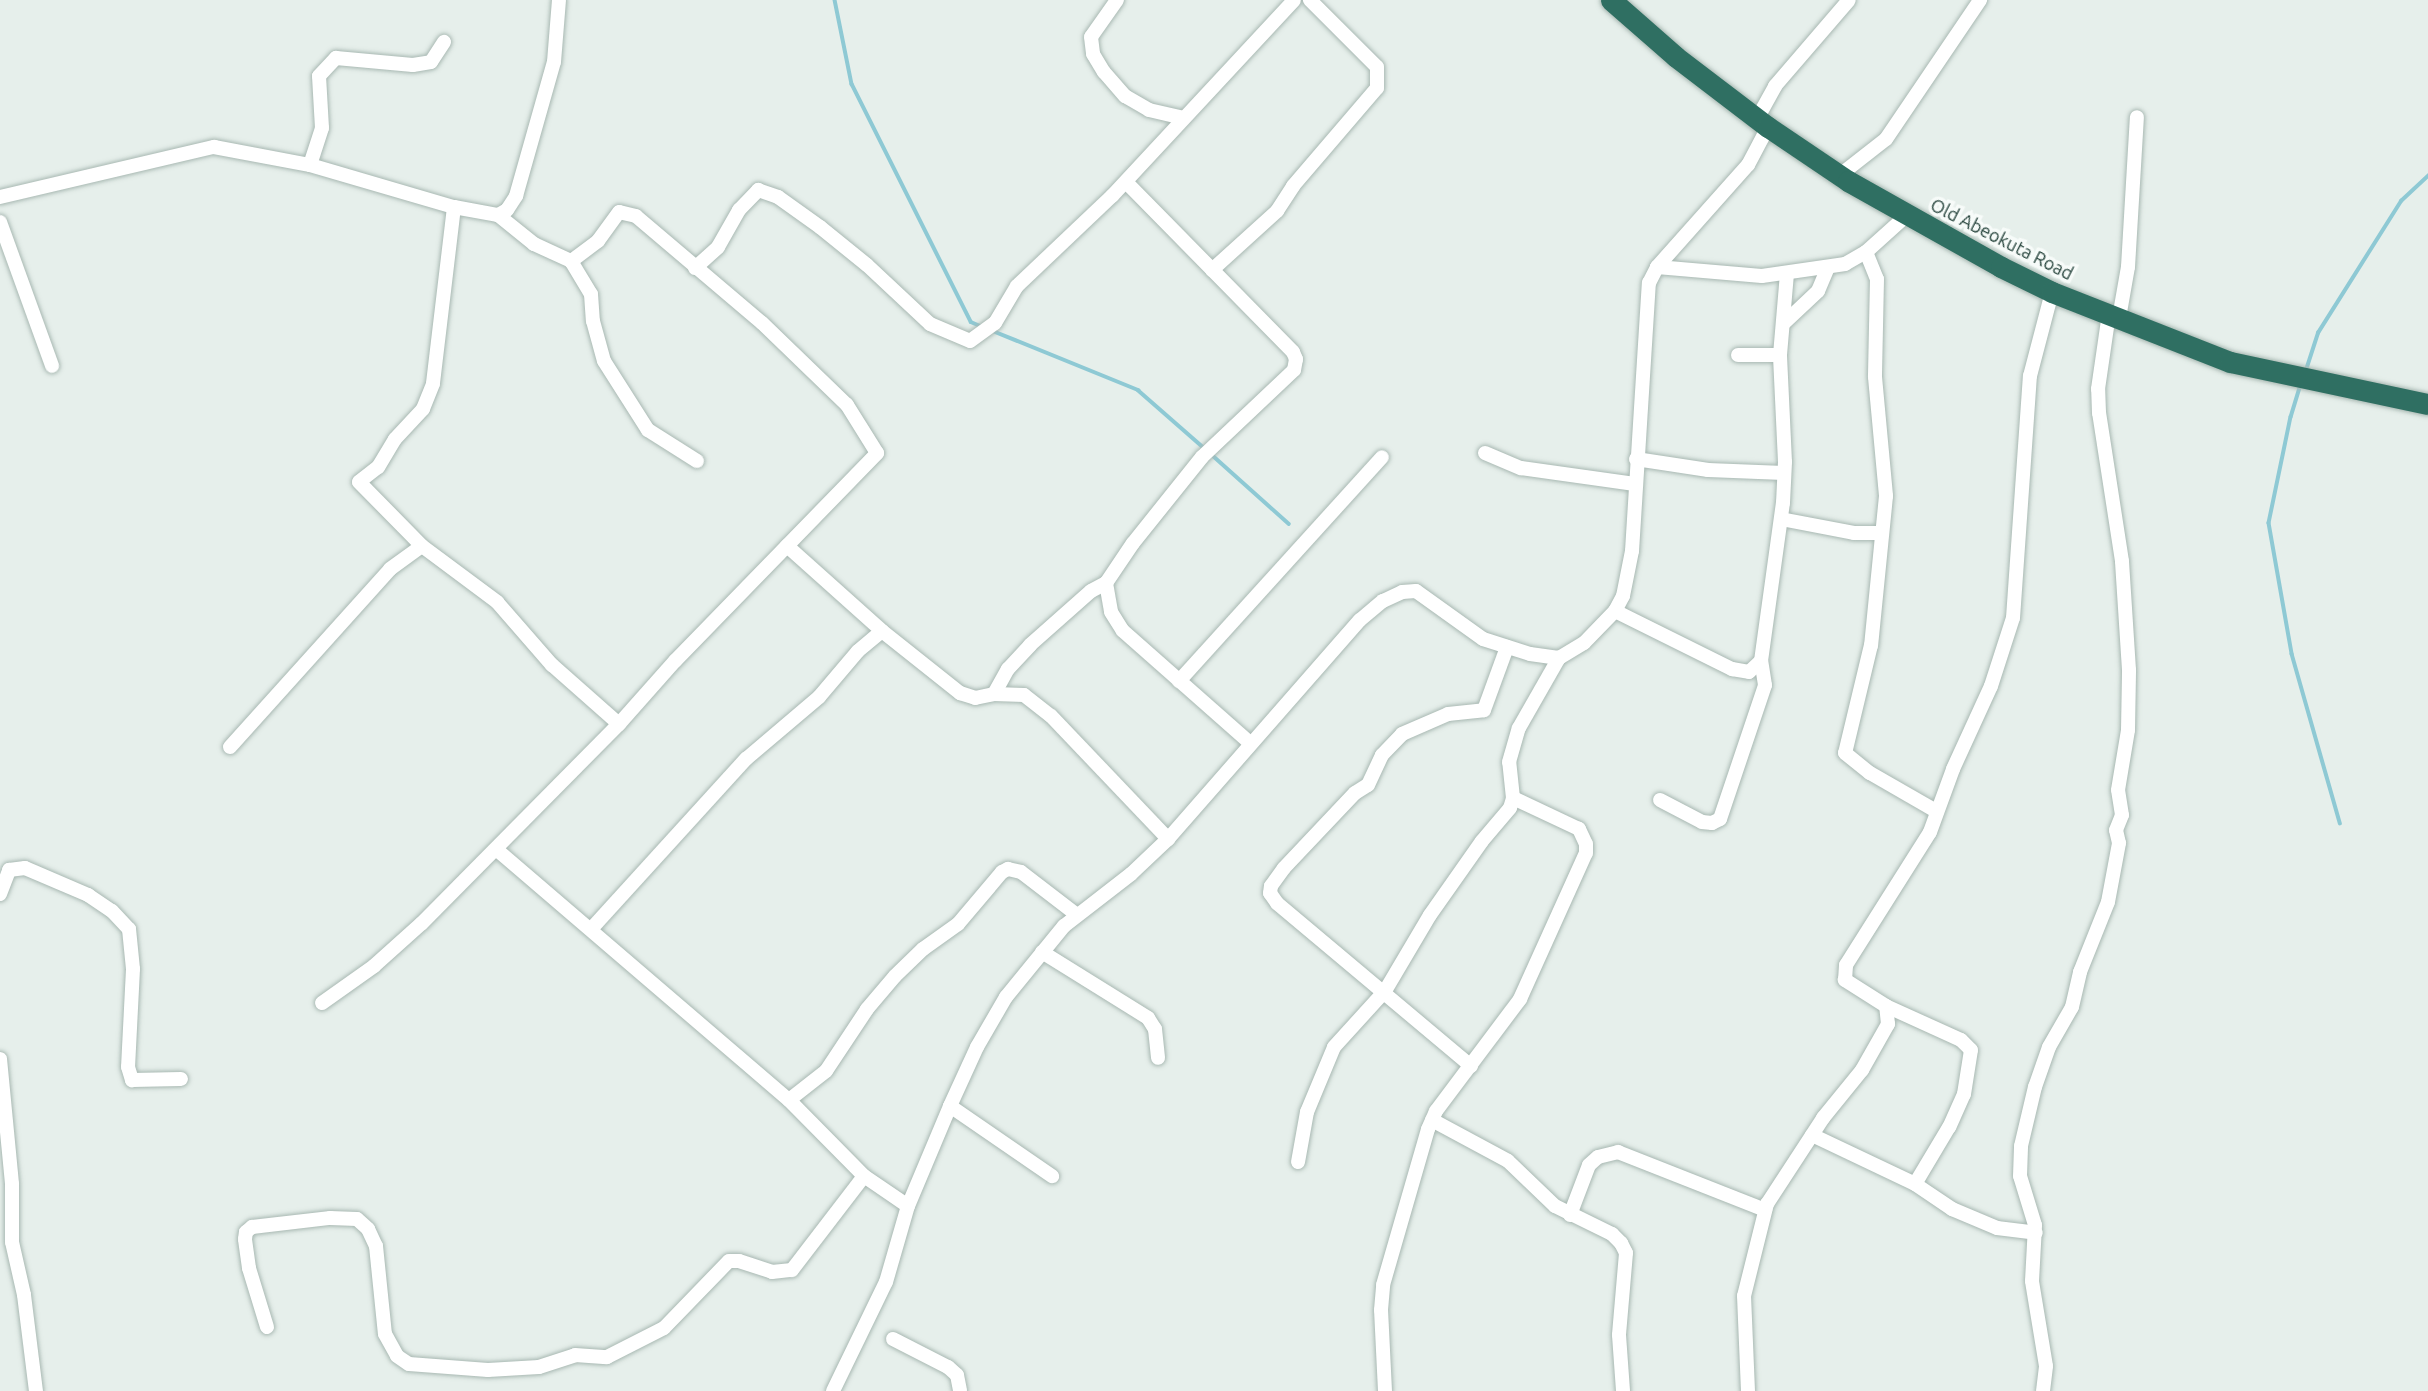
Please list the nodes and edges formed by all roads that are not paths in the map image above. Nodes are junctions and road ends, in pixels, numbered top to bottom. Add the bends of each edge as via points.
1 (559, 0) edge
2 (1117, 0) edge
3 (1294, 0) edge
4 (1310, 0) edge
5 (1611, 0) edge
6 (1849, 0) edge
7 (1980, 0) edge
8 (444, 42) dead end
9 (2137, 117) dead end
10 (1183, 118) junction
11 (1762, 123) junction
12 (310, 165) junction
13 (1840, 176) junction
14 (1126, 181) junction
15 (0, 197) edge
16 (454, 207) junction
17 (498, 215) junction
18 (1906, 216) junction
19 (0, 222) edge
20 (1866, 251) junction
21 (571, 261) junction
22 (1657, 267) junction
23 (1828, 267) junction
24 (695, 268) junction
25 (1212, 270) junction
26 (1787, 273) junction
27 (2052, 292) junction
28 (1785, 293) junction
29 (1806, 304) junction
30 (2114, 316) junction
31 (1783, 324) junction
32 (1738, 355) dead end
33 (1780, 355) junction
34 (52, 366) dead end
35 (2428, 404) edge
36 (1485, 453) dead end
37 (1382, 457) dead end
38 (1636, 459) junction
39 (697, 461) dead end
40 (1784, 473) junction
41 (1635, 484) junction
42 (1781, 519) junction
43 (1882, 533) junction
44 (422, 546) junction
45 (787, 546) junction
46 (1105, 583) junction
47 (1615, 611) junction
48 (882, 631) junction
49 (1507, 647) junction
50 (1559, 658) junction
51 (1761, 661) junction
52 (1179, 681) junction
53 (994, 694) junction
54 (619, 724) junction
55 (1250, 742) junction
56 (230, 747) dead end
57 (1513, 797) junction
58 (1660, 800) dead end
59 (1936, 811) junction
60 (1168, 839) junction
61 (496, 849) junction
62 (0, 894) edge
63 (1077, 915) junction
64 (592, 928) junction
65 (1042, 952) junction
66 (1385, 991) junction
67 (323, 1003) dead end
68 (1885, 1006) junction
69 (1158, 1058) dead end
70 (0, 1059) edge
71 (1471, 1066) junction
72 (181, 1079) dead end
73 (789, 1100) junction
74 (950, 1106) junction
75 (1432, 1120) junction
76 (1811, 1135) junction
77 (1298, 1162) dead end
78 (864, 1176) junction
79 (1052, 1176) dead end
80 (1915, 1184) junction
81 (908, 1206) junction
82 (1765, 1210) junction
83 (1570, 1215) junction
84 (2036, 1233) junction
85 (267, 1327) dead end
86 (892, 1339) dead end
87 (36, 1391) edge
88 (833, 1391) edge
89 (960, 1391) edge
90 (1385, 1391) edge
91 (1623, 1391) edge
92 (1748, 1391) edge
93 (2043, 1391) edge

1 - 17 street via 554,62 516,196
2 - 10 street via 1091,37 1093,54 1125,96 1149,110
3 - 10 street
4 - 25 street via 1377,67 1377,88 1277,211
5 - 11 highway, Old Abeokuta Road
6 - 11 street via 1775,86
7 - 13 street via 1886,139
8 - 12 street via 431,62 413,65 336,58 319,76 322,128
9 - 30 street via 2128,267
10 - 14 street
11 - 13 highway, Old Abeokuta Road
11 - 22 street via 1748,165
12 - 15 street via 214,147
12 - 16 street
13 - 18 highway, Old Abeokuta Road
14 - 24 street via 1017,286 995,323 970,341 930,324 820,227 778,197 758,190 739,210 718,247
14 - 25 street
16 - 17 street
16 - 44 street via 433,384 423,409 395,439 378,467 359,482
17 - 21 street via 534,244
18 - 20 street
18 - 27 highway, Old Abeokuta Road
19 - 34 street
20 - 23 street via 1845,264
20 - 43 street via 1877,279 1875,377 1886,496
21 - 24 street via 598,241 623,211 636,215
21 - 39 street via 591,294 604,361 648,430
22 - 26 street via 1762,276
22 - 38 street via 1646,302
23 - 26 street
23 - 29 street via 1818,291
24 - 45 street via 762,323 848,405 877,453
25 - 46 street via 1293,352 1294,370 1202,457
26 - 28 street
27 - 30 highway, Old Abeokuta Road
27 - 59 street via 2029,388 2013,618 1991,686
28 - 29 street
28 - 31 street
29 - 31 street
30 - 35 highway, Old Abeokuta Road via 2230,362
30 - 84 street via 2098,389 2122,561 2129,670 2128,730 2118,790 2122,815 2116,830 2119,844 2108,902 2080,972 2072,1007 2049,1047 2021,1146 2020,1176
31 - 33 street
32 - 33 street
33 - 40 street
36 - 41 street via 1521,468
37 - 52 street
38 - 40 street via 1708,470
38 - 41 street
40 - 42 street
41 - 47 street via 1632,551 1623,596
42 - 43 street via 1854,533
42 - 51 street
43 - 59 street via 1871,645 1846,753 1870,773
44 - 54 street via 497,602 552,665
44 - 56 street via 390,569
45 - 48 street
45 - 54 street
46 - 52 street via 1111,612 1123,631
46 - 53 street via 1030,645 1008,669
47 - 50 street via 1584,643
47 - 51 street via 1732,669 1749,672
48 - 53 street via 961,693 975,698
48 - 64 street via 858,651 819,697 746,760
49 - 50 street
49 - 55 street via 1483,639 1426,596 1416,591 1402,593 1383,601 1360,620
49 - 66 street via 1484,710 1448,714 1402,734 1382,755 1368,785 1355,793 1271,886 1277,903
50 - 57 street via 1519,728 1509,762
51 - 58 street via 1765,685 1720,819 1702,822
52 - 55 street
53 - 60 street via 1024,695 1051,716
54 - 61 street
55 - 60 street
57 - 66 street via 1510,808 1430,915
57 - 71 street via 1579,830 1586,853 1520,999
59 - 68 street via 1919,852 1846,965 1845,980
60 - 63 street
61 - 64 street
61 - 67 street via 374,966
62 - 72 street via 9,870 25,868 88,895 130,929 133,969 128,1067 132,1080
63 - 65 street
63 - 73 street via 1021,872 1002,872 958,924 895,976 826,1071
64 - 73 street
65 - 69 street via 1148,1018 1155,1029
65 - 74 street via 1006,997
66 - 71 street
66 - 77 street via 1340,1040 1323,1068 1307,1112
68 - 76 street via 1888,1024 1862,1070
68 - 80 street via 1961,1040 1971,1050 1964,1094
70 - 87 street via 12,1184 12,1242
71 - 75 street
73 - 78 street
74 - 79 street
74 - 81 street
75 - 83 street via 1508,1161
75 - 90 street via 1383,1285
76 - 80 street
76 - 82 street
78 - 81 street
78 - 85 street via 792,1270 772,1272 729,1261 664,1328 607,1357 575,1355 539,1367 513,1369 409,1364 397,1356 385,1334 376,1246 368,1229 356,1219 252,1227 246,1232 249,1268
80 - 84 street via 1952,1209 1997,1228
81 - 88 street via 886,1282
82 - 83 street via 1618,1152 1598,1157 1589,1165
82 - 92 street via 1744,1296
83 - 91 street via 1612,1234 1626,1253 1619,1335
84 - 93 street via 2032,1281 2046,1366
86 - 89 street via 948,1367 957,1375

